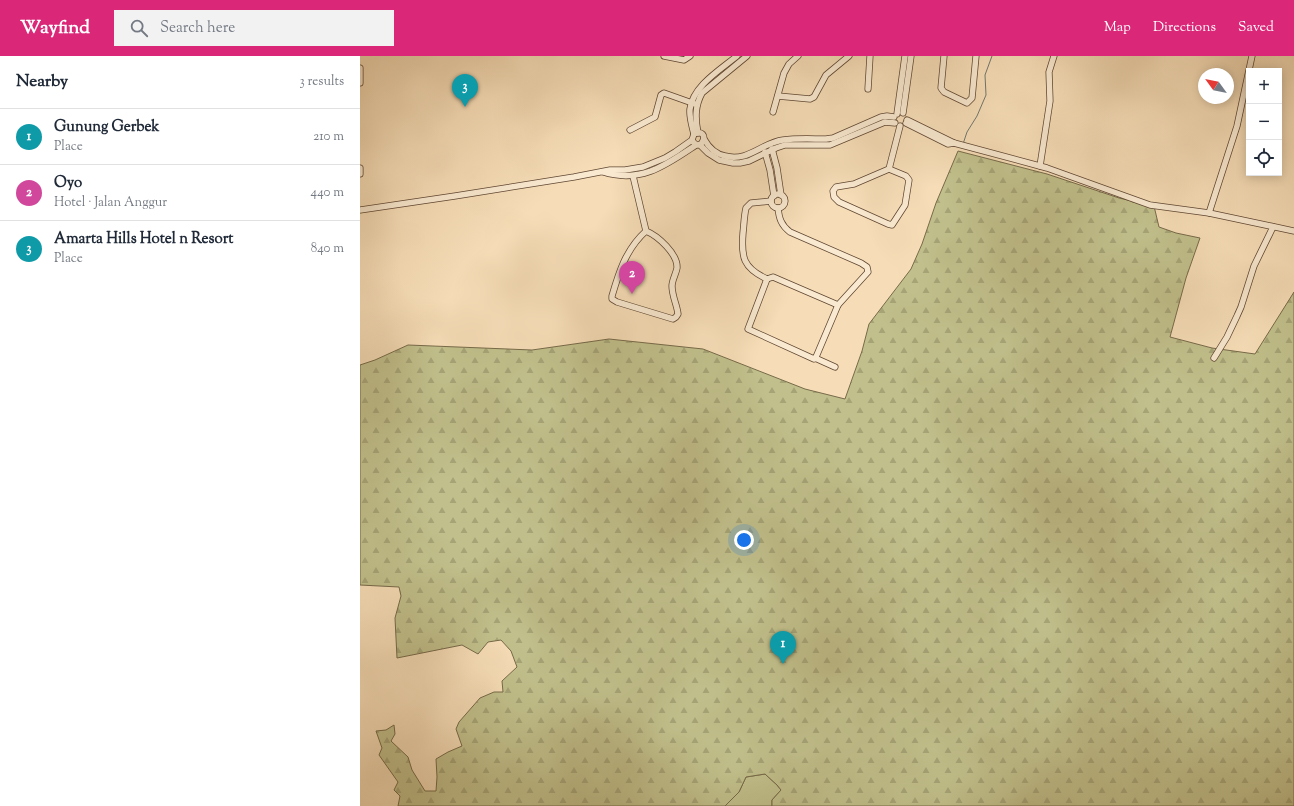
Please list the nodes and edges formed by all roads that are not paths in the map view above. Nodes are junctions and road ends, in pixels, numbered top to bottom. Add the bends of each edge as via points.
1 (664, 56) edge
2 (690, 56) edge
3 (737, 56) edge
4 (747, 56) edge
5 (798, 56) edge
6 (849, 56) edge
7 (870, 56) edge
8 (905, 56) edge
9 (911, 56) edge
10 (944, 56) edge
11 (976, 56) edge
12 (1054, 56) edge
13 (1252, 56) edge
14 (731, 65) junction
15 (360, 68) edge
16 (360, 83) edge
17 (868, 89) dead end
18 (778, 96) junction
19 (694, 104) junction
20 (773, 112) dead end
21 (900, 119) junction
22 (630, 130) dead end
23 (696, 139) junction
24 (704, 139) junction
25 (772, 149) junction
26 (766, 152) junction
27 (670, 159) junction
28 (744, 160) junction
29 (1043, 167) junction
30 (360, 168) edge
31 (889, 169) junction
32 (612, 172) junction
33 (360, 174) edge
34 (633, 176) junction
35 (781, 195) junction
36 (772, 198) junction
37 (778, 208) junction
38 (360, 210) edge
39 (1209, 213) junction
40 (1274, 227) junction
41 (646, 231) junction
42 (1294, 231) edge
43 (767, 279) junction
44 (838, 305) junction
45 (815, 358) junction
46 (1214, 358) dead end
47 (835, 367) dead end

1 - 2 street via 682,60
3 - 14 street
4 - 14 street
5 - 18 street via 784,73
6 - 18 street via 826,75 814,97 810,99
7 - 17 street
8 - 21 street
9 - 21 street
10 - 11 street via 941,88 967,103 972,98
12 - 29 street via 1049,72 1050,101
13 - 39 street via 1237,126
14 - 19 street via 700,87
15 - 16 street
18 - 20 street
19 - 22 street via 664,93 661,95 655,118
19 - 23 street via 690,114
21 - 25 street via 885,122 830,145 785,146
21 - 28 street via 884,116 833,138 775,142
21 - 29 street via 956,143
21 - 31 street
23 - 24 street via 703,143
23 - 24 street via 701,133
23 - 27 street
23 - 28 street via 713,157 724,162
24 - 28 street via 718,154
25 - 26 street
25 - 35 street
26 - 28 street
26 - 36 street
27 - 32 street
27 - 34 street via 654,171
29 - 39 street via 1144,203
30 - 33 street
31 - 31 street via 854,184 836,187 833,191 834,197 839,202 892,225 905,205 909,180 906,176
32 - 34 street
32 - 38 street
34 - 41 street
35 - 36 street
35 - 37 street via 784,203
36 - 37 street via 774,206
36 - 43 street via 747,206 742,250 752,270
37 - 44 street via 780,222 790,232 867,267 867,275
39 - 40 street
40 - 42 street
40 - 46 street via 1254,266 1237,316
41 - 41 street via 663,243 676,262 672,286 678,314 670,319 612,299 622,264 632,246
43 - 44 street via 773,277
43 - 45 street via 748,329
44 - 45 street
45 - 47 street

